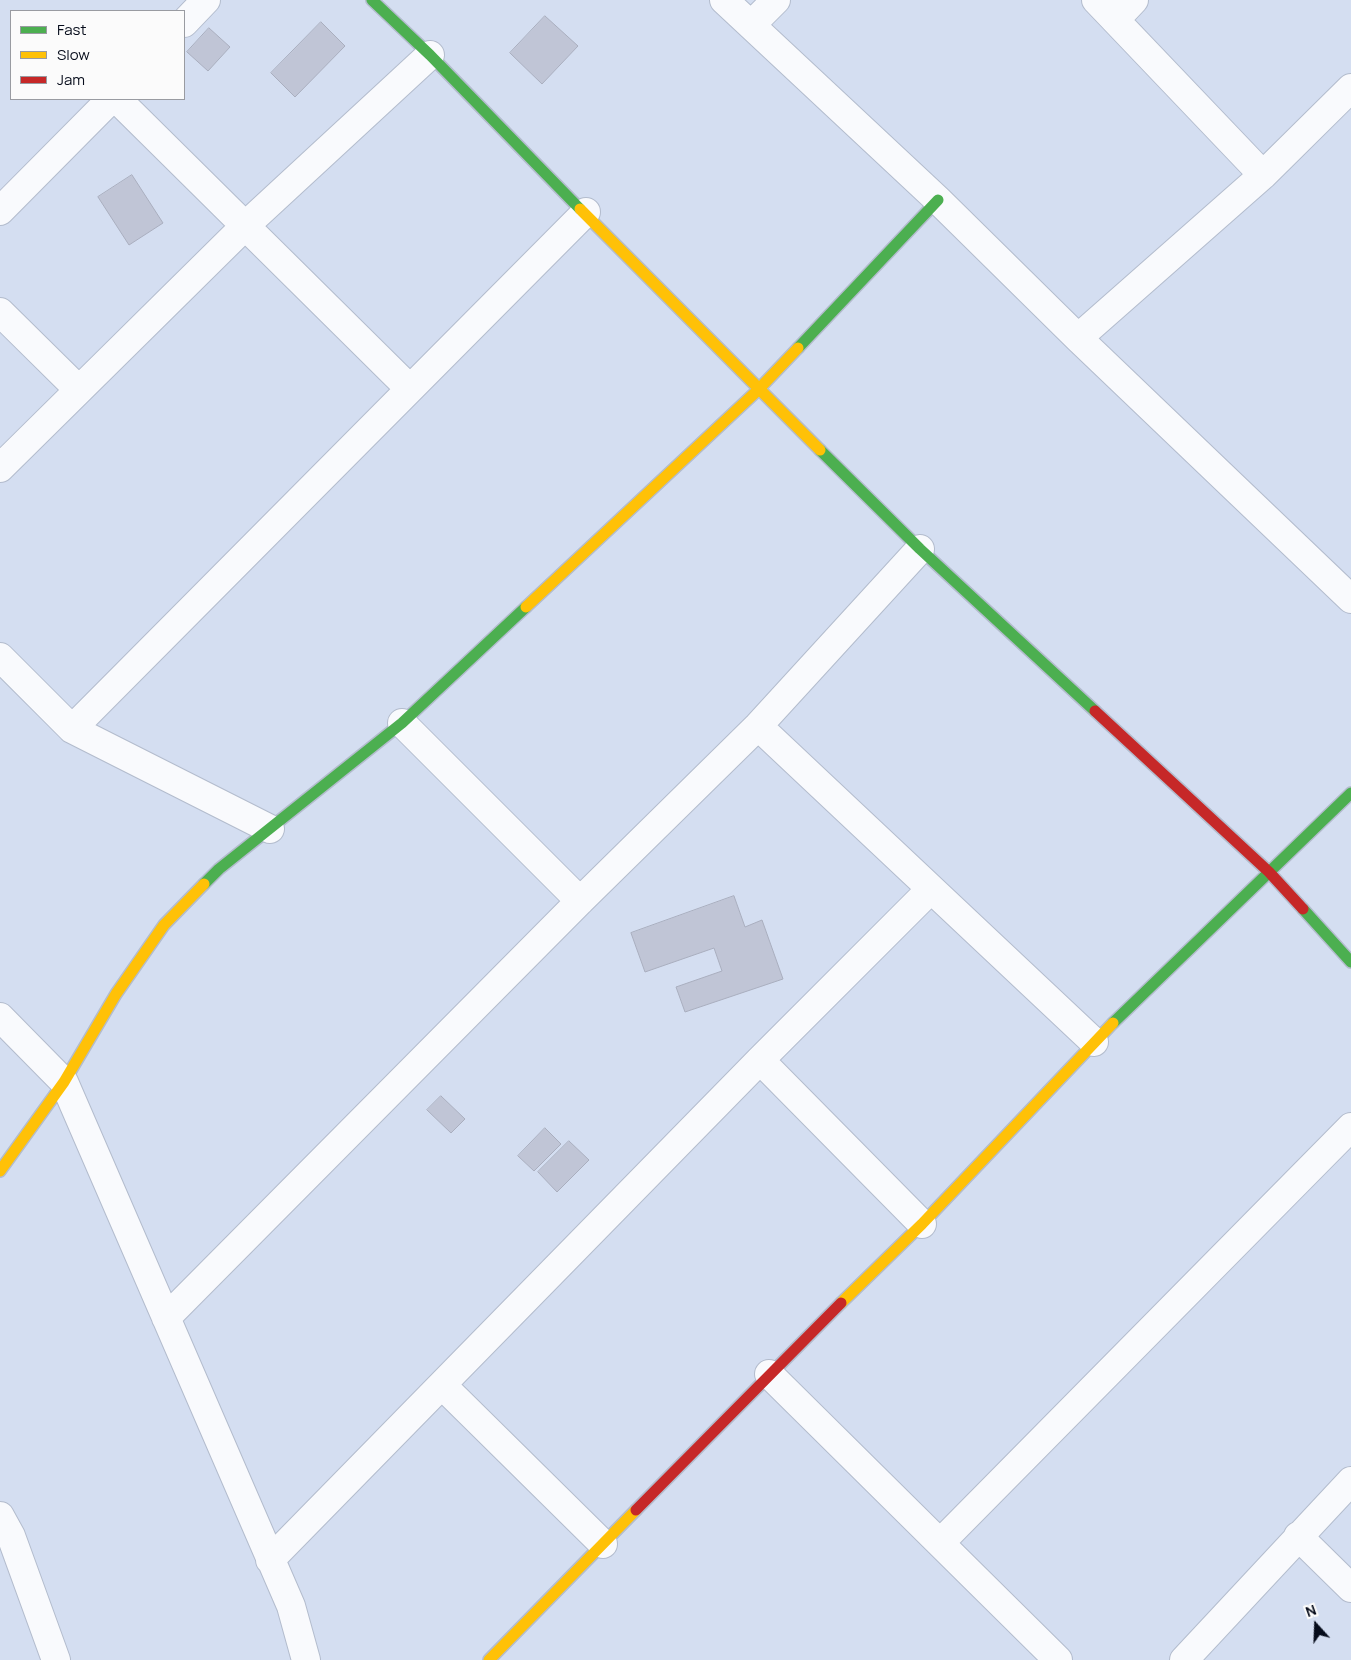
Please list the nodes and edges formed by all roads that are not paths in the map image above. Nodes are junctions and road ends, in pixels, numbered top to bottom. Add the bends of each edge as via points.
1 (206, 0) edge
2 (372, 0) edge
3 (724, 0) edge
4 (776, 0) edge
5 (1096, 0) edge
6 (1125, 9) edge
7 (185, 22) edge
8 (751, 25) junction
9 (430, 55) junction
10 (1351, 88) edge
11 (110, 100) edge
12 (119, 100) edge
13 (1263, 175) junction
14 (938, 200) junction
15 (0, 211) edge
16 (586, 212) junction
17 (246, 225) junction
18 (0, 312) edge
19 (1078, 338) junction
20 (410, 388) junction
21 (79, 390) junction
22 (758, 390) junction
23 (0, 468) edge
24 (920, 549) junction
25 (1351, 599) edge
26 (0, 656) edge
27 (402, 723) junction
28 (758, 726) junction
29 (72, 729) junction
30 (1351, 793) edge
31 (270, 829) junction
32 (1269, 872) junction
33 (930, 890) junction
34 (580, 901) junction
35 (1351, 962) edge
36 (0, 1017) edge
37 (1094, 1042) junction
38 (760, 1060) junction
39 (64, 1082) junction
40 (1351, 1127) edge
41 (0, 1171) edge
42 (922, 1224) junction
43 (166, 1318) junction
44 (769, 1374) junction
45 (442, 1385) junction
46 (1351, 1481) edge
47 (0, 1516) edge
48 (1298, 1536) junction
49 (940, 1543) junction
50 (603, 1544) junction
51 (270, 1560) junction
52 (1351, 1588) edge
53 (56, 1660) edge
54 (306, 1660) edge
55 (489, 1660) edge
56 (1058, 1660) edge
57 (1184, 1660) edge

1 - 7 street
2 - 9 street
3 - 8 street
4 - 8 street
5 - 6 street
6 - 13 street
8 - 14 street
9 - 16 street
9 - 17 street
10 - 13 street
11 - 15 street
12 - 17 street
13 - 19 street
14 - 19 street
14 - 22 street
16 - 20 street
16 - 22 street
17 - 20 street
17 - 21 street
18 - 21 street
19 - 25 street
20 - 29 street
21 - 23 street
22 - 24 street
22 - 27 street
24 - 28 street
24 - 32 street
26 - 29 street
27 - 31 street
27 - 34 street
28 - 33 street
28 - 34 street
29 - 31 street
30 - 32 street
31 - 39 street via 219,869 164,925 116,994
32 - 35 street
32 - 37 street
33 - 37 street
33 - 38 street
34 - 43 street
36 - 39 street
37 - 42 street
38 - 42 street
38 - 45 street
39 - 41 street
39 - 43 street
40 - 49 street
42 - 44 street
43 - 51 street
44 - 49 street
44 - 50 street
45 - 50 street
45 - 51 street
46 - 48 street
47 - 53 street via 11,1536
48 - 52 street
48 - 57 street
49 - 56 street
50 - 55 street
51 - 54 street via 291,1606

